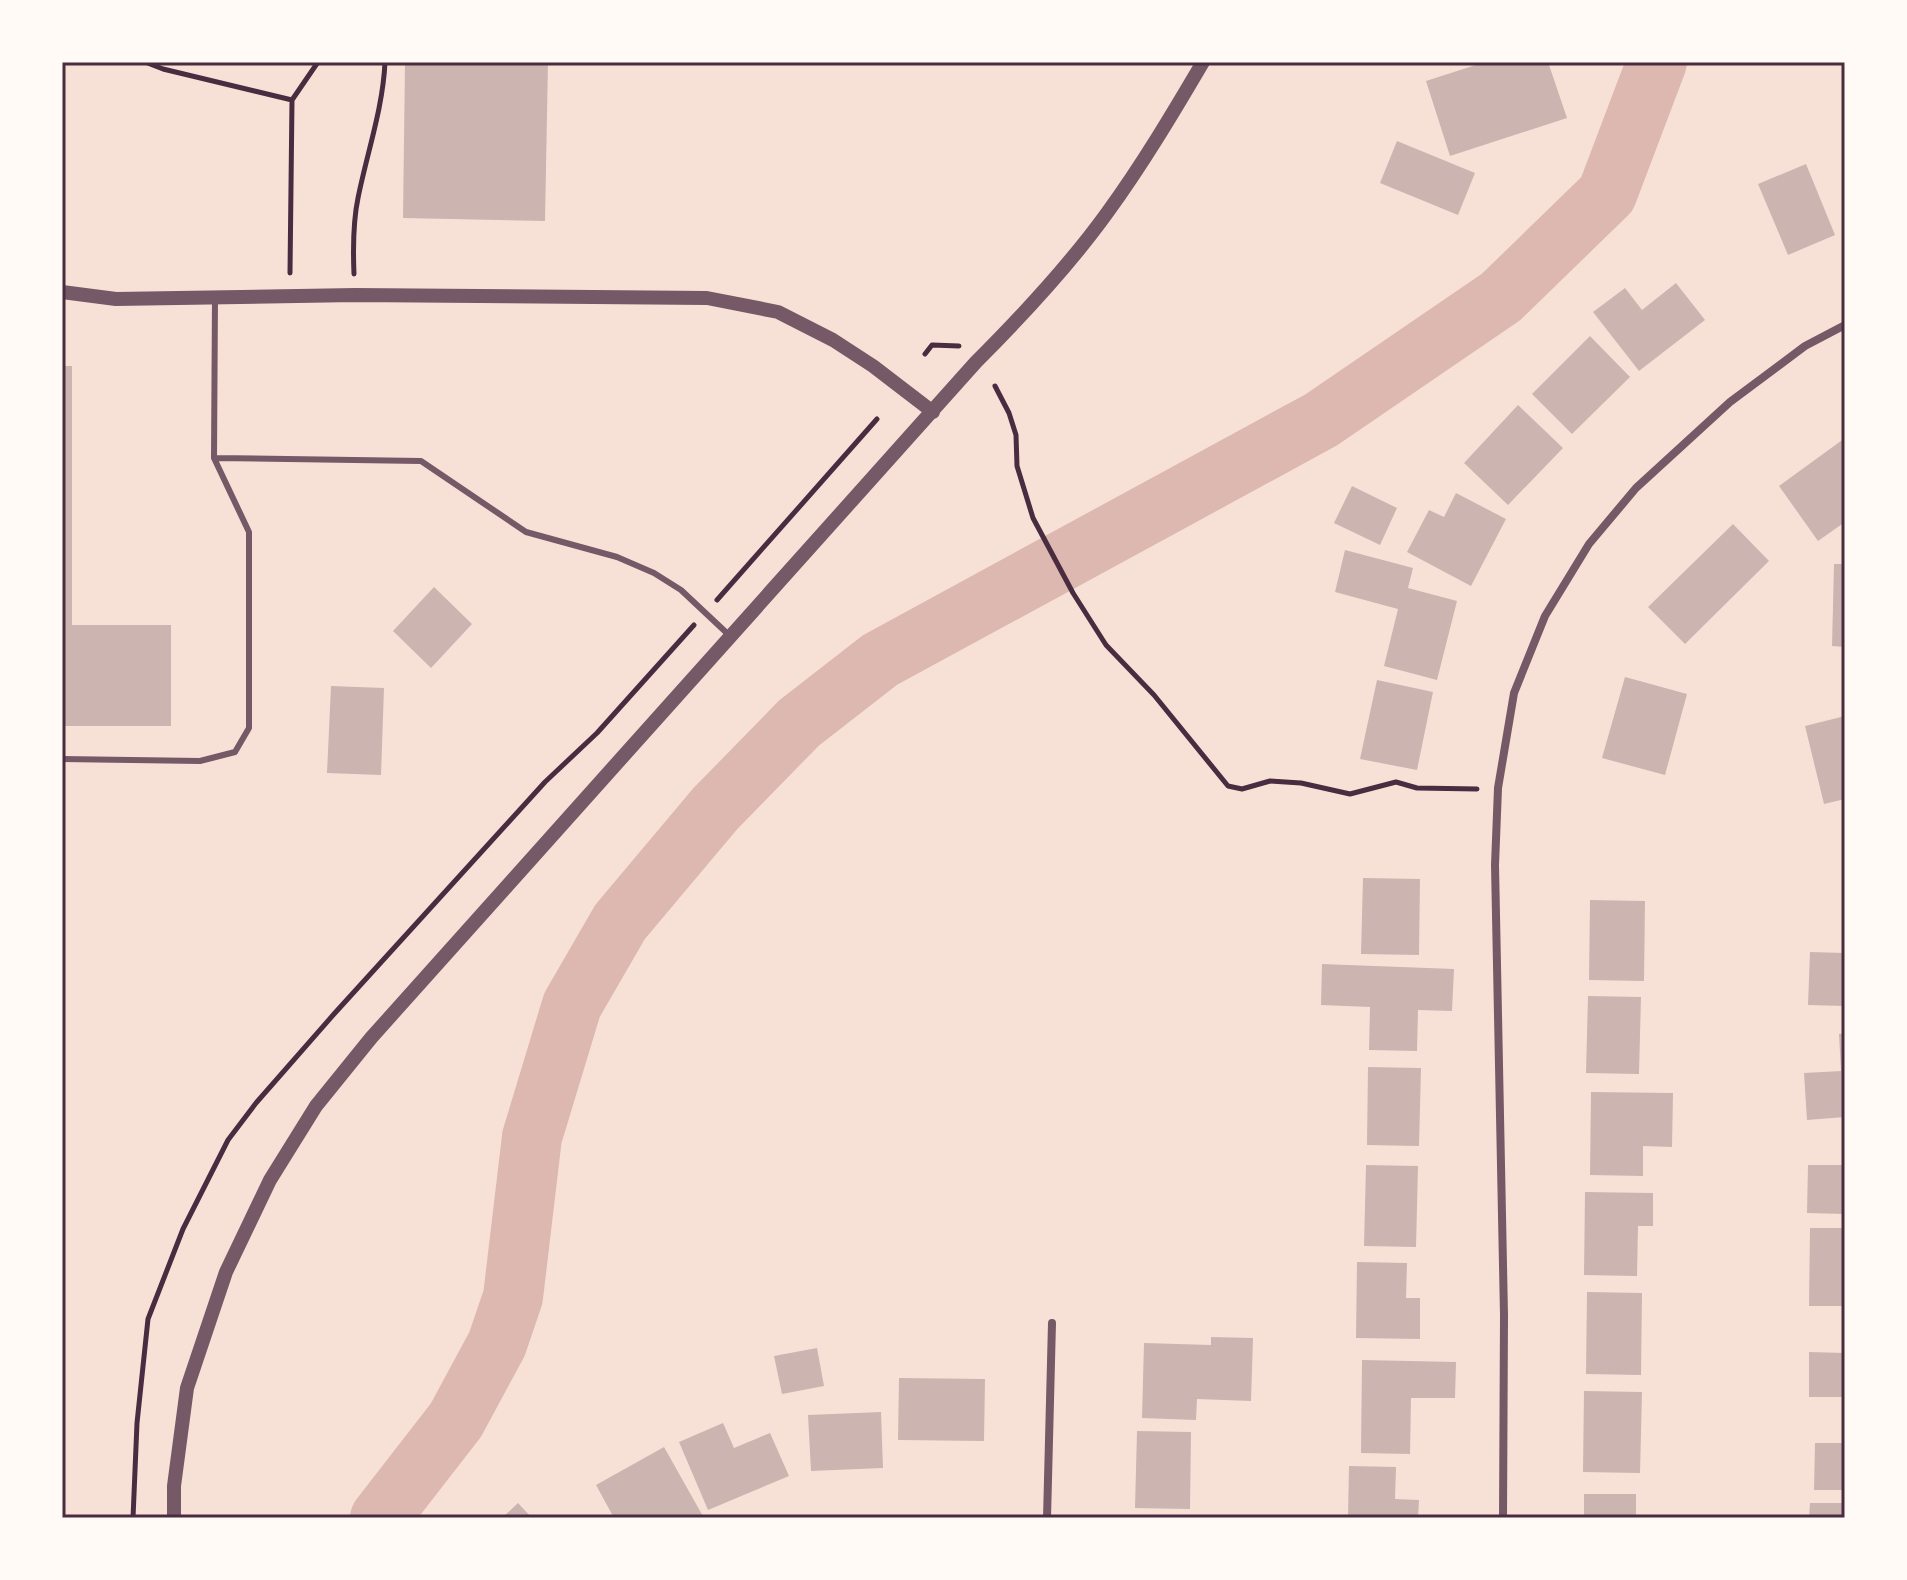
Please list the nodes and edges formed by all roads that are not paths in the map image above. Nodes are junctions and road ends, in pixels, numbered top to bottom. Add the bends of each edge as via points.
1 (1203, 62) edge
2 (62, 292) edge
3 (215, 297) junction
4 (1845, 325) edge
5 (933, 412) junction
6 (214, 458) junction
7 (730, 636) junction
8 (62, 759) edge
9 (1052, 1323) dead end
10 (174, 1518) edge
11 (1047, 1518) edge
12 (1503, 1518) edge

1 - 5 street via 1106,215 1033,305
2 - 3 street via 116,299
3 - 5 street via 707,298 778,312 833,340
3 - 6 lane
4 - 12 street via 1805,346 1730,402 1636,488 1589,544 1545,616 1514,693 1498,788 1495,865
5 - 7 street
6 - 7 lane via 421,461 526,532 654,573 681,590
6 - 8 lane via 249,532 249,728 235,752 200,761
7 - 10 street via 316,1106 270,1180 226,1272 187,1388
9 - 11 street

